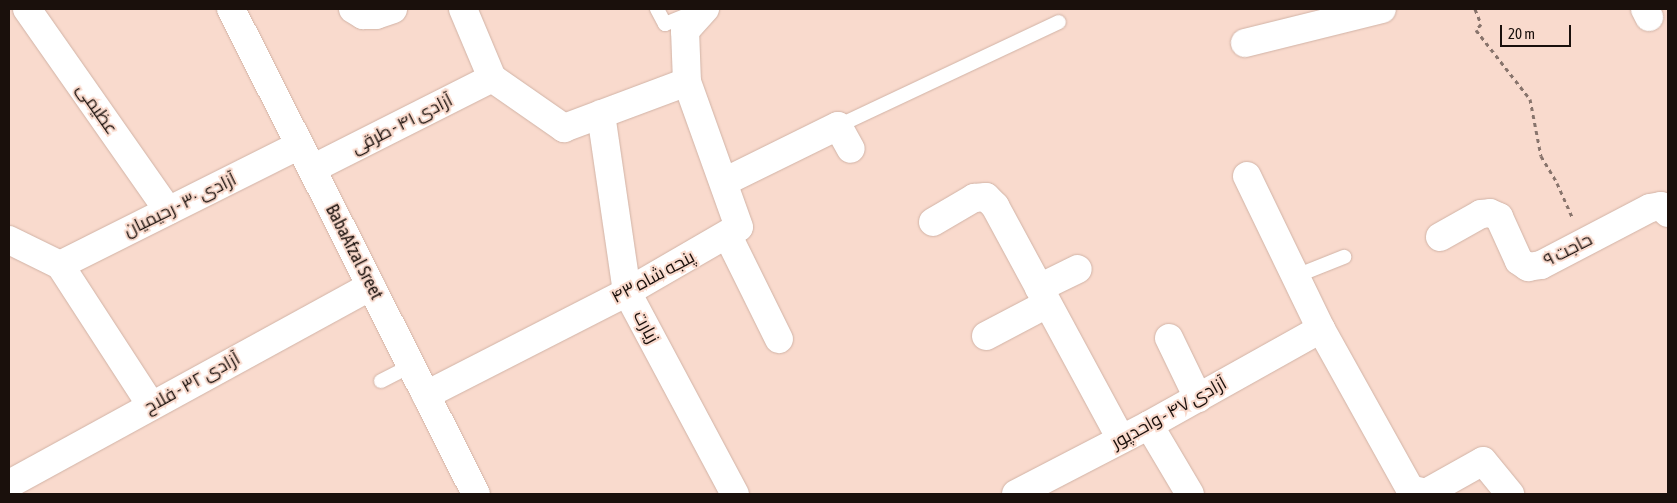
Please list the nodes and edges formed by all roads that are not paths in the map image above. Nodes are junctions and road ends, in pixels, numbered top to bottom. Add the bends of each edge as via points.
1 (27, 9) edge
2 (231, 9) edge
3 (353, 9) edge
4 (393, 9) edge
5 (463, 9) edge
6 (658, 9) edge
7 (704, 9) edge
8 (1382, 9) edge
9 (1059, 22) dead end
10 (1245, 43) dead end
11 (492, 78) junction
12 (687, 82) junction
13 (601, 114) junction
14 (838, 126) junction
15 (851, 150) dead end
16 (306, 157) junction
17 (1247, 176) dead end
18 (724, 182) junction
19 (168, 210) junction
20 (1668, 213) edge
21 (933, 222) dead end
22 (728, 236) junction
23 (1440, 238) dead end
24 (9, 240) edge
25 (1344, 257) dead end
26 (60, 264) junction
27 (1078, 268) dead end
28 (1296, 276) junction
29 (371, 286) junction
30 (627, 292) junction
31 (1043, 296) junction
32 (1321, 329) junction
33 (986, 336) dead end
34 (1169, 338) dead end
35 (779, 339) dead end
36 (411, 366) junction
37 (381, 381) dead end
38 (426, 395) junction
39 (1198, 398) junction
40 (151, 406) junction
41 (1149, 425) junction
42 (1121, 439) junction
43 (14, 484) edge
44 (1024, 493) edge
45 (476, 494) edge
46 (734, 494) edge
47 (1190, 494) edge
48 (1510, 494) edge

1 - 19 street, عظیمی
2 - 16 street, BabaAfzal Sreet
3 - 4 street via 363,15 376,15
5 - 11 street
6 - 7 lane via 665,24
7 - 12 street via 685,31
8 - 10 street
9 - 14 lane
11 - 13 street via 564,128
11 - 16 street, آزادی ۴۱ - طرقی
12 - 13 street
12 - 18 street
13 - 30 street, زیارت
14 - 15 street
14 - 18 street
16 - 19 street, آزادی ۳۰ - رحیمیان
16 - 29 street, BabaAfzal Sreet
17 - 28 street
18 - 22 street via 740,228
19 - 26 street, آزادی ۳۰ - رحیمیان
20 - 23 street, حاجت ۹ via 1661,206 1650,208 1541,265 1528,267 1519,260 1499,217 1490,213 1481,214
21 - 31 street via 974,198 986,197
22 - 30 street, پنجه شاه ۴۳
22 - 35 street
24 - 26 street
25 - 28 lane
26 - 40 street
27 - 31 street
28 - 32 street
29 - 36 street, BabaAfzal Sreet
29 - 40 street, آزادی ۳۲ - فلاح
30 - 38 street, پنجه شاه ۴۳
30 - 46 street, زیارت
31 - 33 street
31 - 42 street
32 - 39 street, آزادی ۴۷ - واحدپور
32 - 48 street via 1410,489 1426,493 1483,461
34 - 39 street
36 - 37 lane
36 - 38 street, BabaAfzal Sreet
38 - 45 street, BabaAfzal Sreet
39 - 41 street, آزادی ۴۷ - واحدپور
40 - 43 street, آزادی ۳۲ - فلاح
41 - 42 street, آزادی ۴۷ - واحدپور
41 - 47 street
42 - 44 street, آزادی ۴۷ - واحدپور

